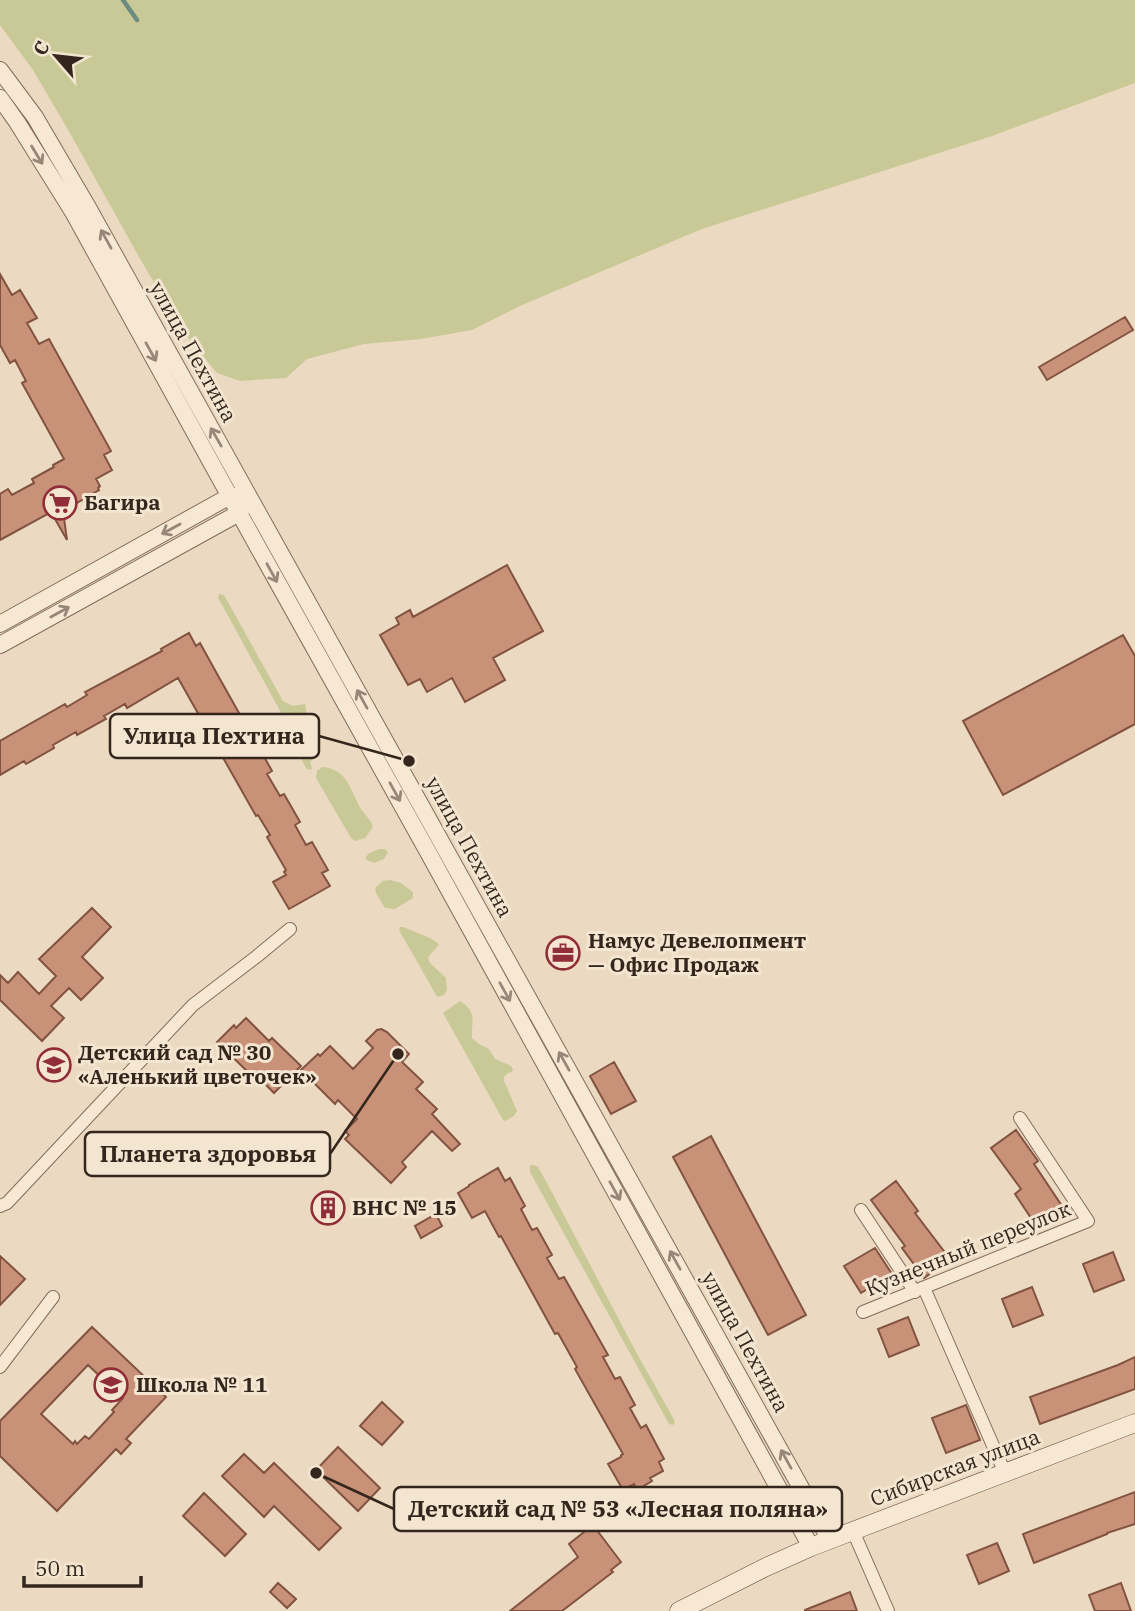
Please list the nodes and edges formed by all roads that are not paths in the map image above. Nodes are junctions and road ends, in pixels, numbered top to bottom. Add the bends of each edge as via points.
1 (0, 70) edge
2 (0, 98) edge
3 (230, 496) junction
4 (250, 497) junction
5 (239, 513) junction
6 (0, 624) edge
7 (0, 645) edge
8 (290, 929) dead end
9 (1020, 1118) dead end
10 (0, 1206) edge
11 (861, 1210) dead end
12 (920, 1290) junction
13 (53, 1297) dead end
14 (863, 1312) dead end
15 (0, 1367) edge
16 (1135, 1423) edge
17 (1005, 1473) junction
18 (853, 1531) junction
19 (831, 1540) junction
20 (811, 1547) junction
21 (679, 1611) edge
22 (888, 1611) edge

4 -> 1 street, улица Пехтина via 73,182
2 -> 3 street, улица Пехтина via 73,212
3 - 4 street
3 - 5 street, улица Пехтина
3 -> 6 street
4 - 5 street
19 -> 4 street, улица Пехтина
7 -> 5 street
5 -> 20 street, улица Пехтина
8 - 10 street via 193,1005
9 - 12 street, Кузнечный переулок via 1088,1221
11 - 12 street
12 - 14 street, Кузнечный переулок
12 - 17 street
13 - 15 street
16 - 17 main road, Сибирская улица
17 - 18 main road, Сибирская улица
18 - 19 main road, Сибирская улица
18 - 22 street
19 - 20 main road, Сибирская улица
20 - 21 main road, Сибирская улица

